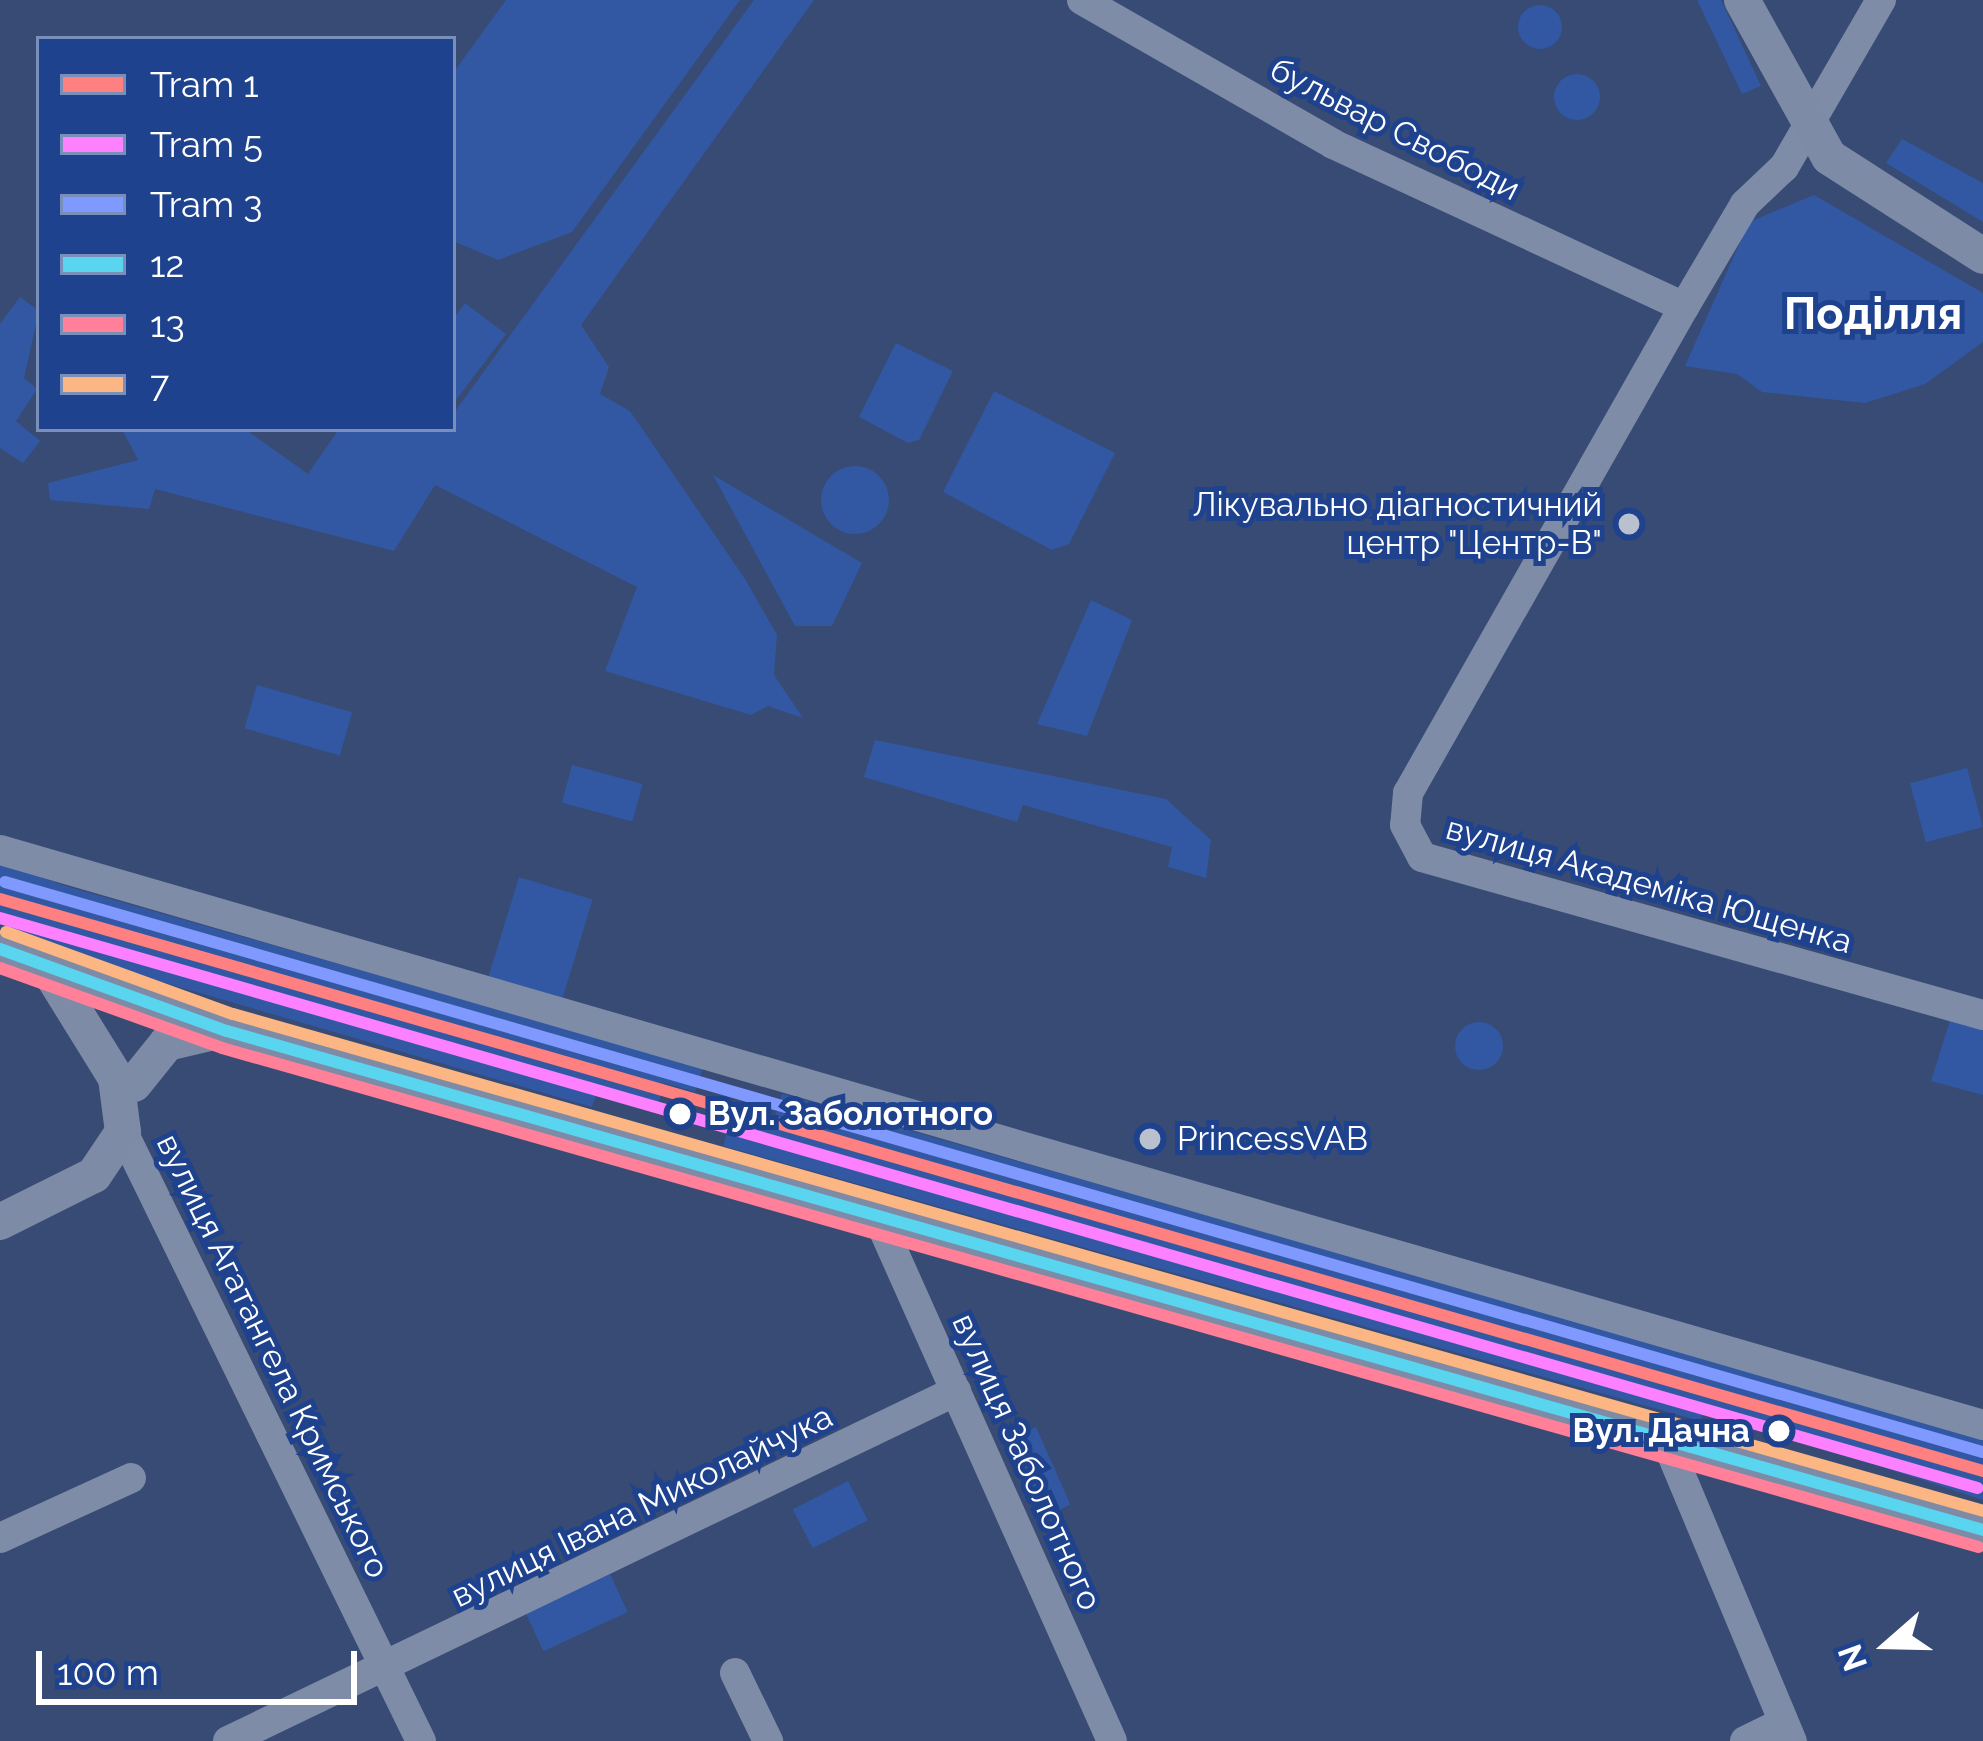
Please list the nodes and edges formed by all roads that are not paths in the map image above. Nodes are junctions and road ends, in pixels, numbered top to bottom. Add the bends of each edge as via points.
1 (1082, 0) edge
2 (1742, 0) edge
3 (1881, 0) edge
4 (1806, 126) junction
5 (1983, 256) edge
6 (1684, 307) junction
7 (0, 850) edge
8 (0, 950) edge
9 (49, 970) junction
10 (137, 1001) junction
11 (1983, 1015) edge
12 (227, 1030) junction
13 (124, 1101) junction
14 (876, 1213) junction
15 (0, 1222) edge
16 (956, 1391) junction
17 (1983, 1425) edge
18 (1665, 1438) junction
19 (130, 1478) dead end
20 (1983, 1530) edge
21 (0, 1538) edge
22 (386, 1670) junction
23 (735, 1673) dead end
24 (1787, 1732) edge
25 (228, 1741) edge
26 (422, 1741) edge
27 (768, 1741) edge
28 (1112, 1741) edge
29 (1745, 1741) edge

1 - 6 street, бульвар Свободи via 1333,144
2 - 4 main road
3 - 4 street, вулиця Академіка Ющенка
4 - 5 main road via 1860,185
4 - 6 street, вулиця Академіка Ющенка
6 - 11 street, вулиця Академіка Ющенка via 1408,793 1409,841 1422,857 1537,894
7 - 17 street
8 - 9 main road
9 - 10 main road
9 - 13 main road
10 - 12 main road
10 - 13 main road
12 - 13 main road via 167,1042
12 - 14 main road
13 - 15 main road via 94,1174
13 - 22 street, вулиця Агатангела Кримського
14 - 16 street, вулиця Заболотного
14 - 18 main road
16 - 22 street, вулиця Івана Миколайчука
16 - 28 street, вулиця Заболотного
18 - 20 main road
18 - 24 street
19 - 21 street
22 - 25 street, вулиця Івана Миколайчука
22 - 26 street, вулиця Агатангела Кримського
23 - 27 street
24 - 29 street

